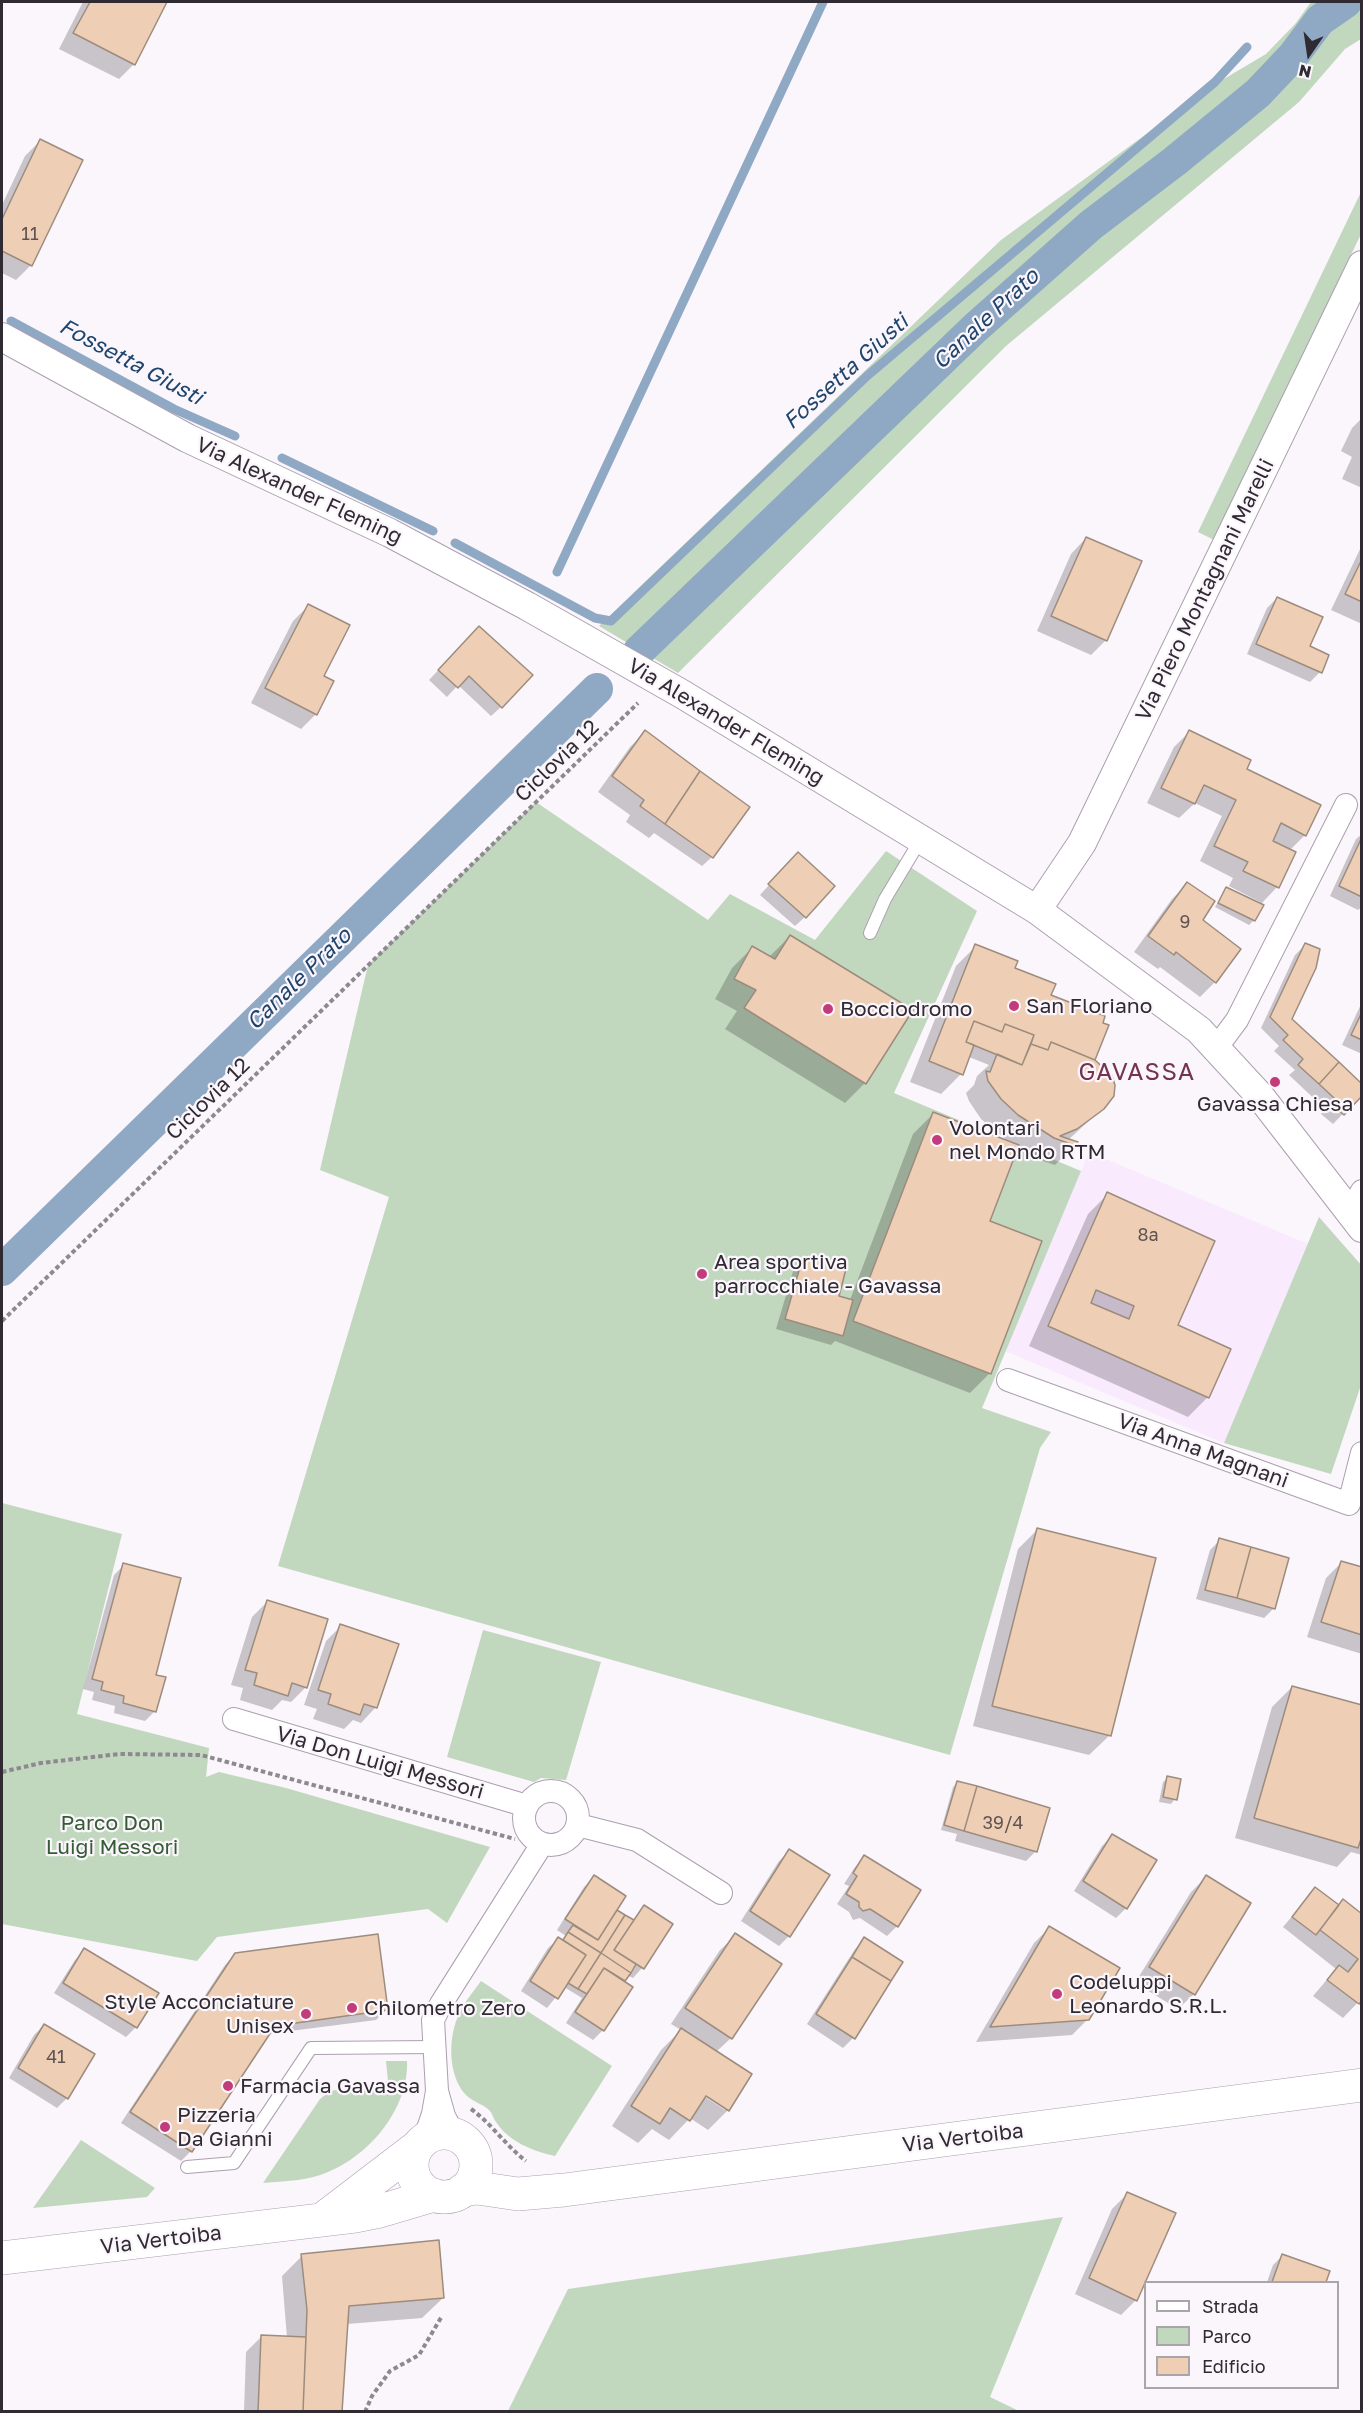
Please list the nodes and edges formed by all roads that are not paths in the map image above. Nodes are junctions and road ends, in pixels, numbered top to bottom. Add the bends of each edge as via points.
1 (1362, 265) edge
2 (2, 337) edge
3 (1346, 805) dead end
4 (921, 839) junction
5 (1037, 910) junction
6 (870, 933) dead end
7 (1217, 1047) junction
8 (1358, 1210) edge
9 (1008, 1380) dead end
10 (1362, 1453) edge
11 (234, 1719) dead end
12 (527, 1806) junction
13 (578, 1825) junction
14 (542, 1844) junction
15 (721, 1893) dead end
16 (434, 2047) junction
17 (1362, 2085) edge
18 (441, 2142) junction
19 (187, 2167) dead end
20 (564, 2190) junction
21 (448, 2192) junction
22 (320, 2221) junction
23 (2, 2258) edge

1 - 5 street, Via Piero Montagnani Marelli via 1082,843
2 - 4 street, Via Alexander Fleming via 187,438 390,533 527,606 682,694
3 - 7 street via 1237,1020
4 - 5 street, Via Alexander Fleming
4 - 6 lane via 885,899
5 - 7 street, Via Alexander Fleming
7 - 8 street, Via Alexander Fleming
9 - 10 street, Via Anna Magnani via 1349,1504
11 - 12 street, Via Don Luigi Messori
12 - 13 street via 539,1793 557,1791 577,1808
12 - 14 street via 524,1824 528,1833
13 - 14 street via 568,1840
13 - 15 street via 637,1840
14 - 16 street via 441,2004 433,2020
16 - 18 street via 437,2091 444,2116
16 - 19 lane via 312,2048 234,2163
17 - 20 main road, Via Vertoiba
18 - 20 main road via 484,2157 518,2178
18 - 21 main road via 475,2159 472,2179
18 - 21 main road via 411,2164 413,2175 427,2192
18 - 22 main road
20 - 21 main road, Via Vertoiba via 518,2194 477,2188
21 - 22 main road, Via Vertoiba via 380,2211
22 - 23 main road, Via Vertoiba

